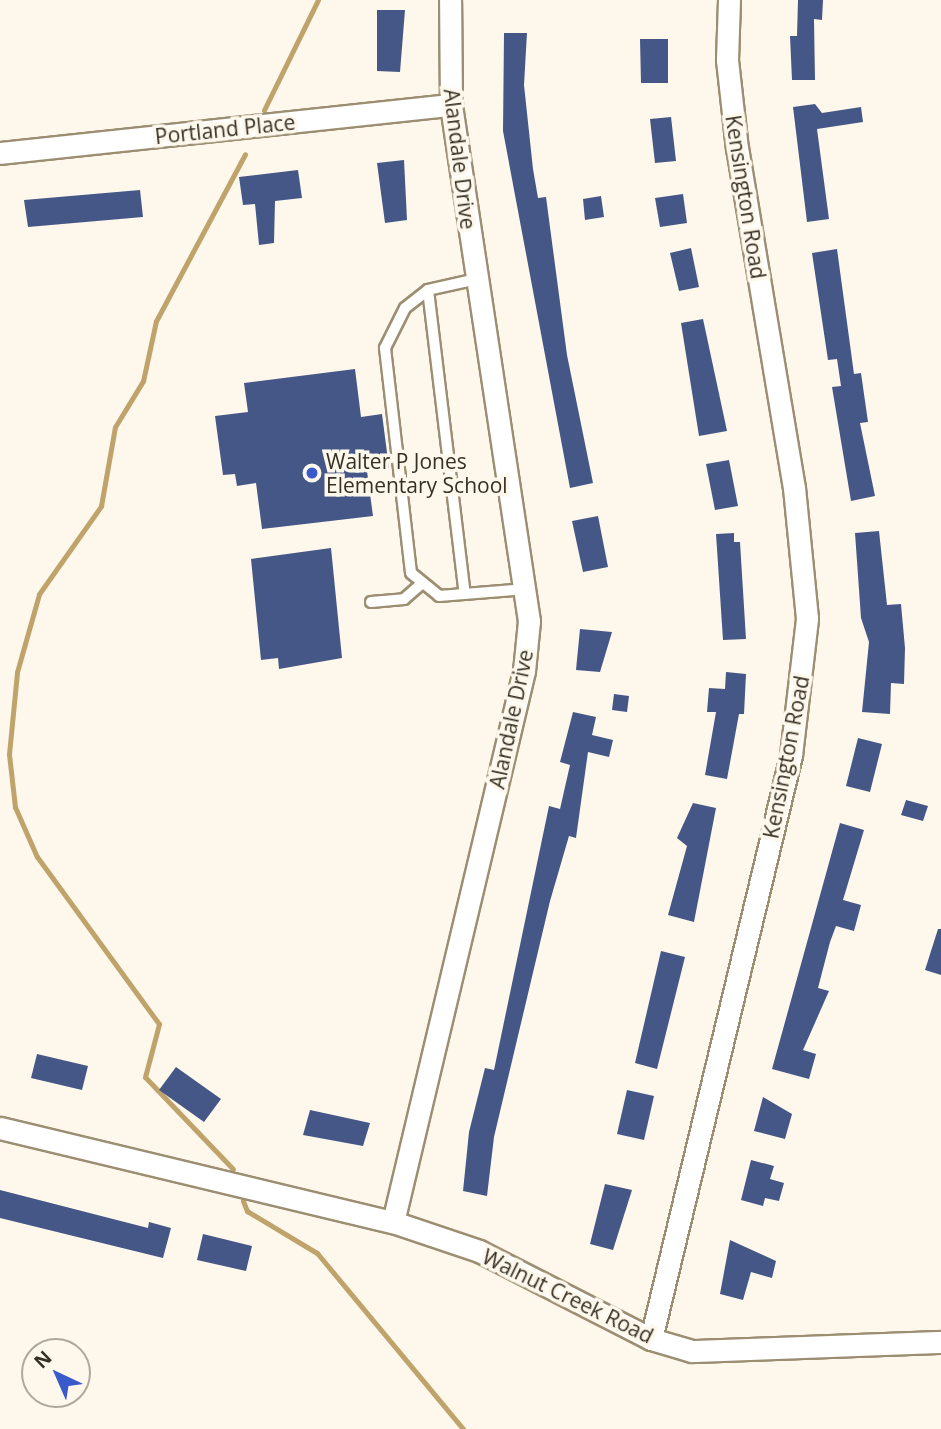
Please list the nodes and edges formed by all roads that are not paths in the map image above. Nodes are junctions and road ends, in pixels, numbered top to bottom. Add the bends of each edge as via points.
1 (450, 0) edge
2 (729, 0) edge
3 (450, 105) junction
4 (0, 153) edge
5 (477, 279) junction
6 (428, 290) junction
7 (420, 585) junction
8 (527, 589) junction
9 (466, 594) junction
10 (371, 602) dead end
11 (0, 1128) edge
12 (393, 1222) junction
13 (651, 1339) junction
14 (941, 1342) edge

1 - 3 street, Alandale Drive
2 - 13 street, Kensington Road via 727,60 737,149 795,500 807,618 791,755
3 - 4 street, Portland Place
3 - 5 street, Alandale Drive
5 - 6 lane
5 - 8 street, Alandale Drive
6 - 7 lane via 405,308 385,348 411,572
6 - 9 lane
7 - 9 lane via 439,596
7 - 10 lane via 404,599
8 - 9 lane
8 - 12 street, Alandale Drive via 524,671
11 - 12 street, Walnut Creek Road
12 - 13 street, Walnut Creek Road via 541,1279
13 - 14 street, Walnut Creek Road via 692,1351

